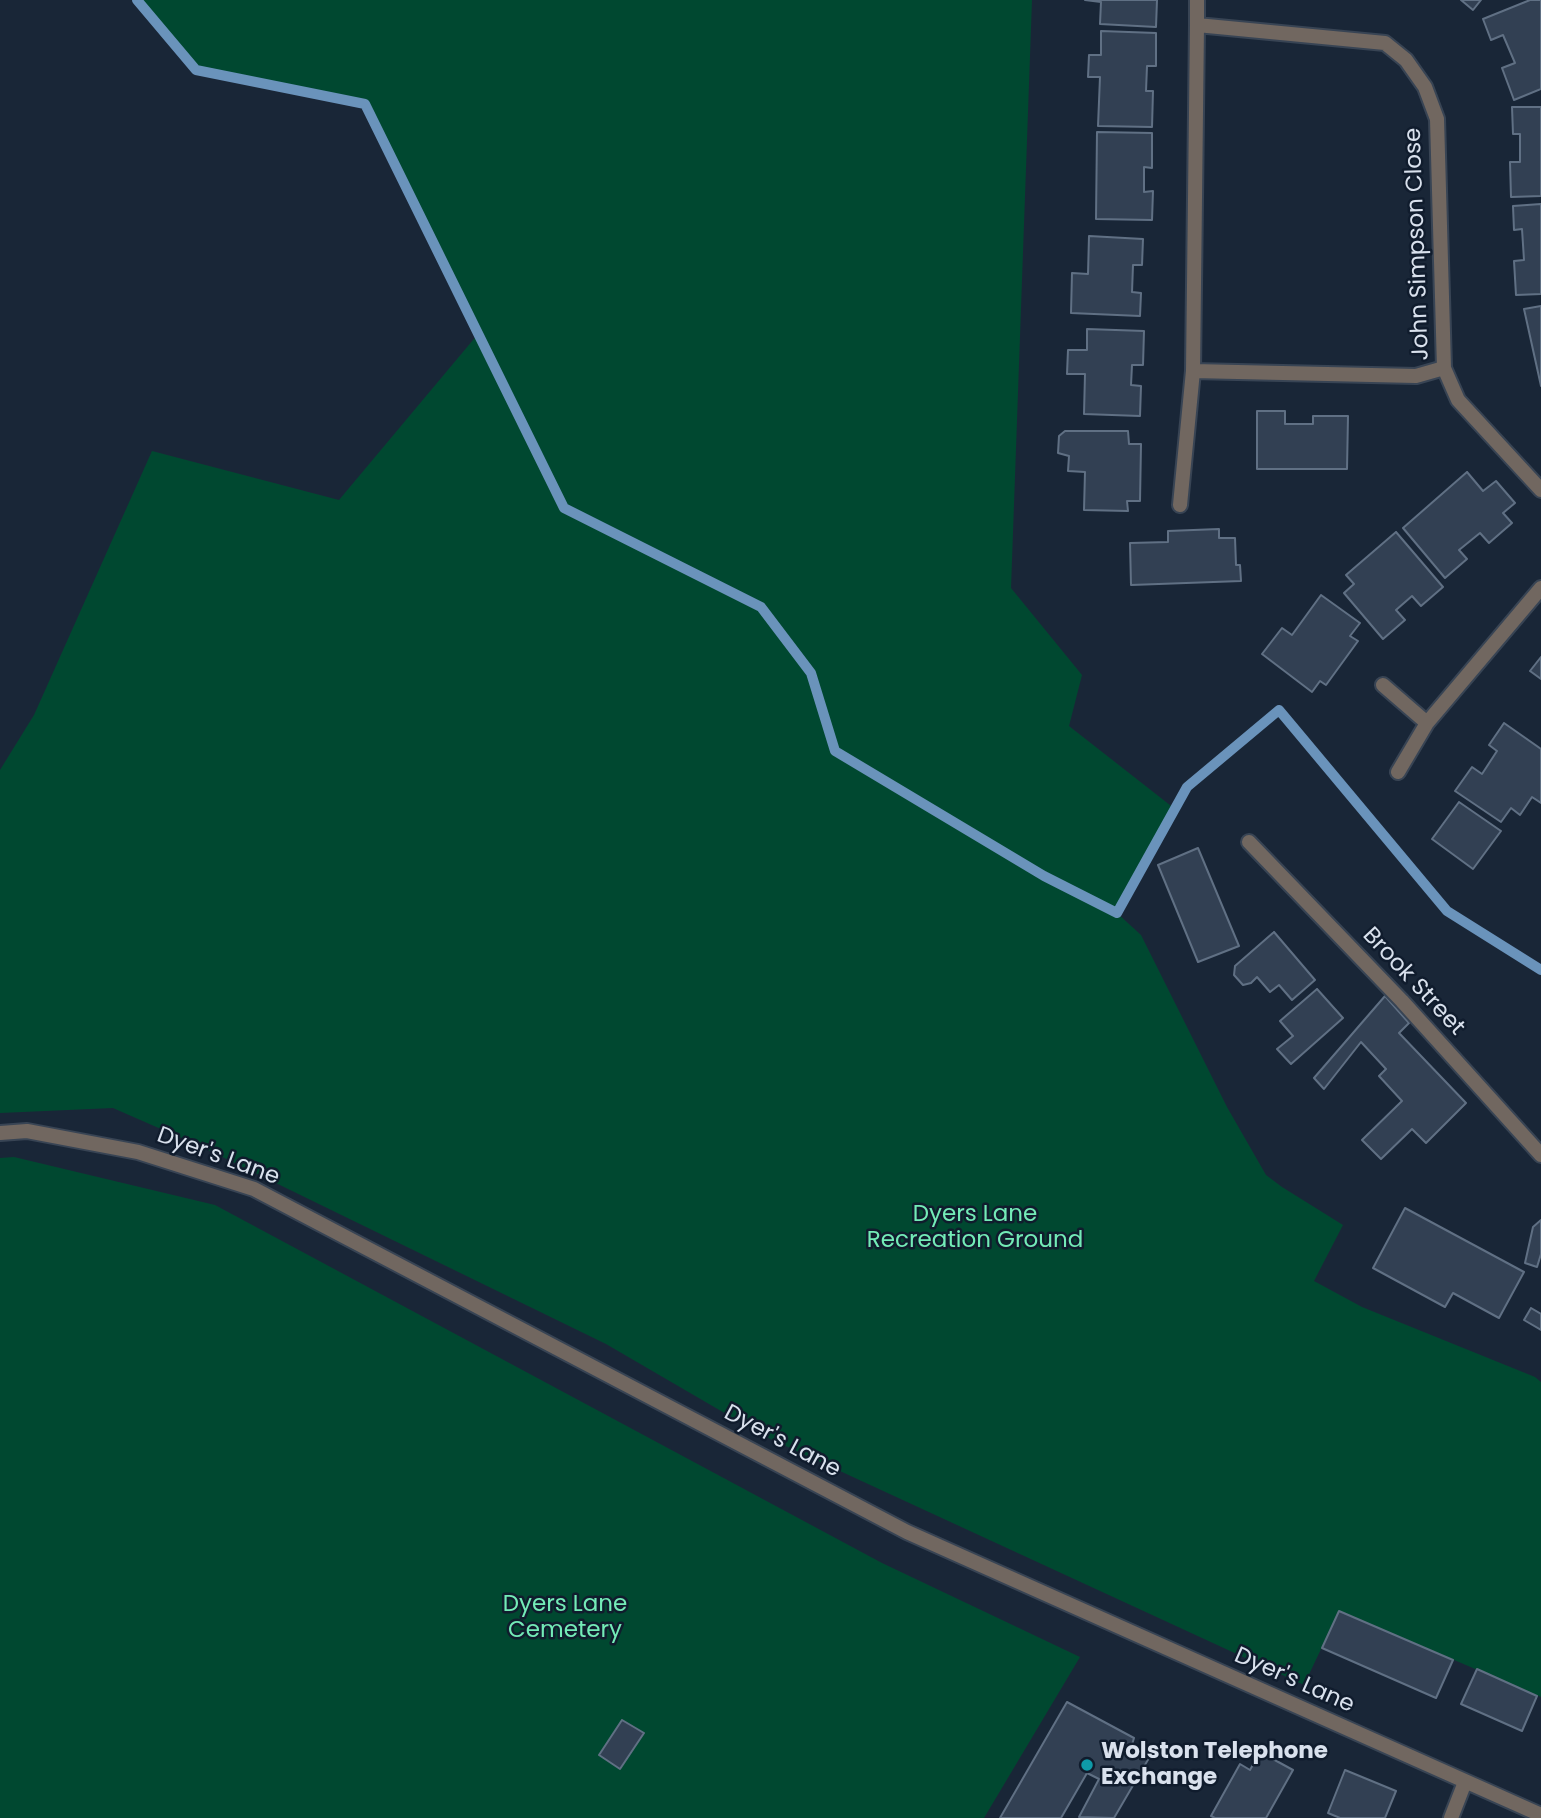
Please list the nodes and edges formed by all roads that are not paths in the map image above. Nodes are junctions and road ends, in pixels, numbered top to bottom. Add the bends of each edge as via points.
1 (1197, 0) edge
2 (1197, 25) junction
3 (1444, 368) junction
4 (1193, 372) junction
5 (1541, 490) edge
6 (1180, 505) dead end
7 (1541, 588) edge
8 (1383, 685) dead end
9 (1427, 723) junction
10 (1398, 772) dead end
11 (1249, 842) dead end
12 (0, 1133) edge
13 (1541, 1155) edge
14 (1465, 1782) junction
15 (1541, 1815) edge
16 (1451, 1818) edge

1 - 2 street
2 - 3 street, John Simpson Close via 1385,43 1406,60 1425,87 1437,119
2 - 4 street
3 - 4 street via 1416,376
3 - 5 street, John Simpson Close via 1458,400
4 - 6 street
7 - 9 street
8 - 9 street
9 - 10 street
11 - 13 street, Brook Street
12 - 14 street, Dyer's Lane via 27,1131 138,1152 254,1189 906,1532
14 - 15 street, Dyer's Lane
14 - 16 street

